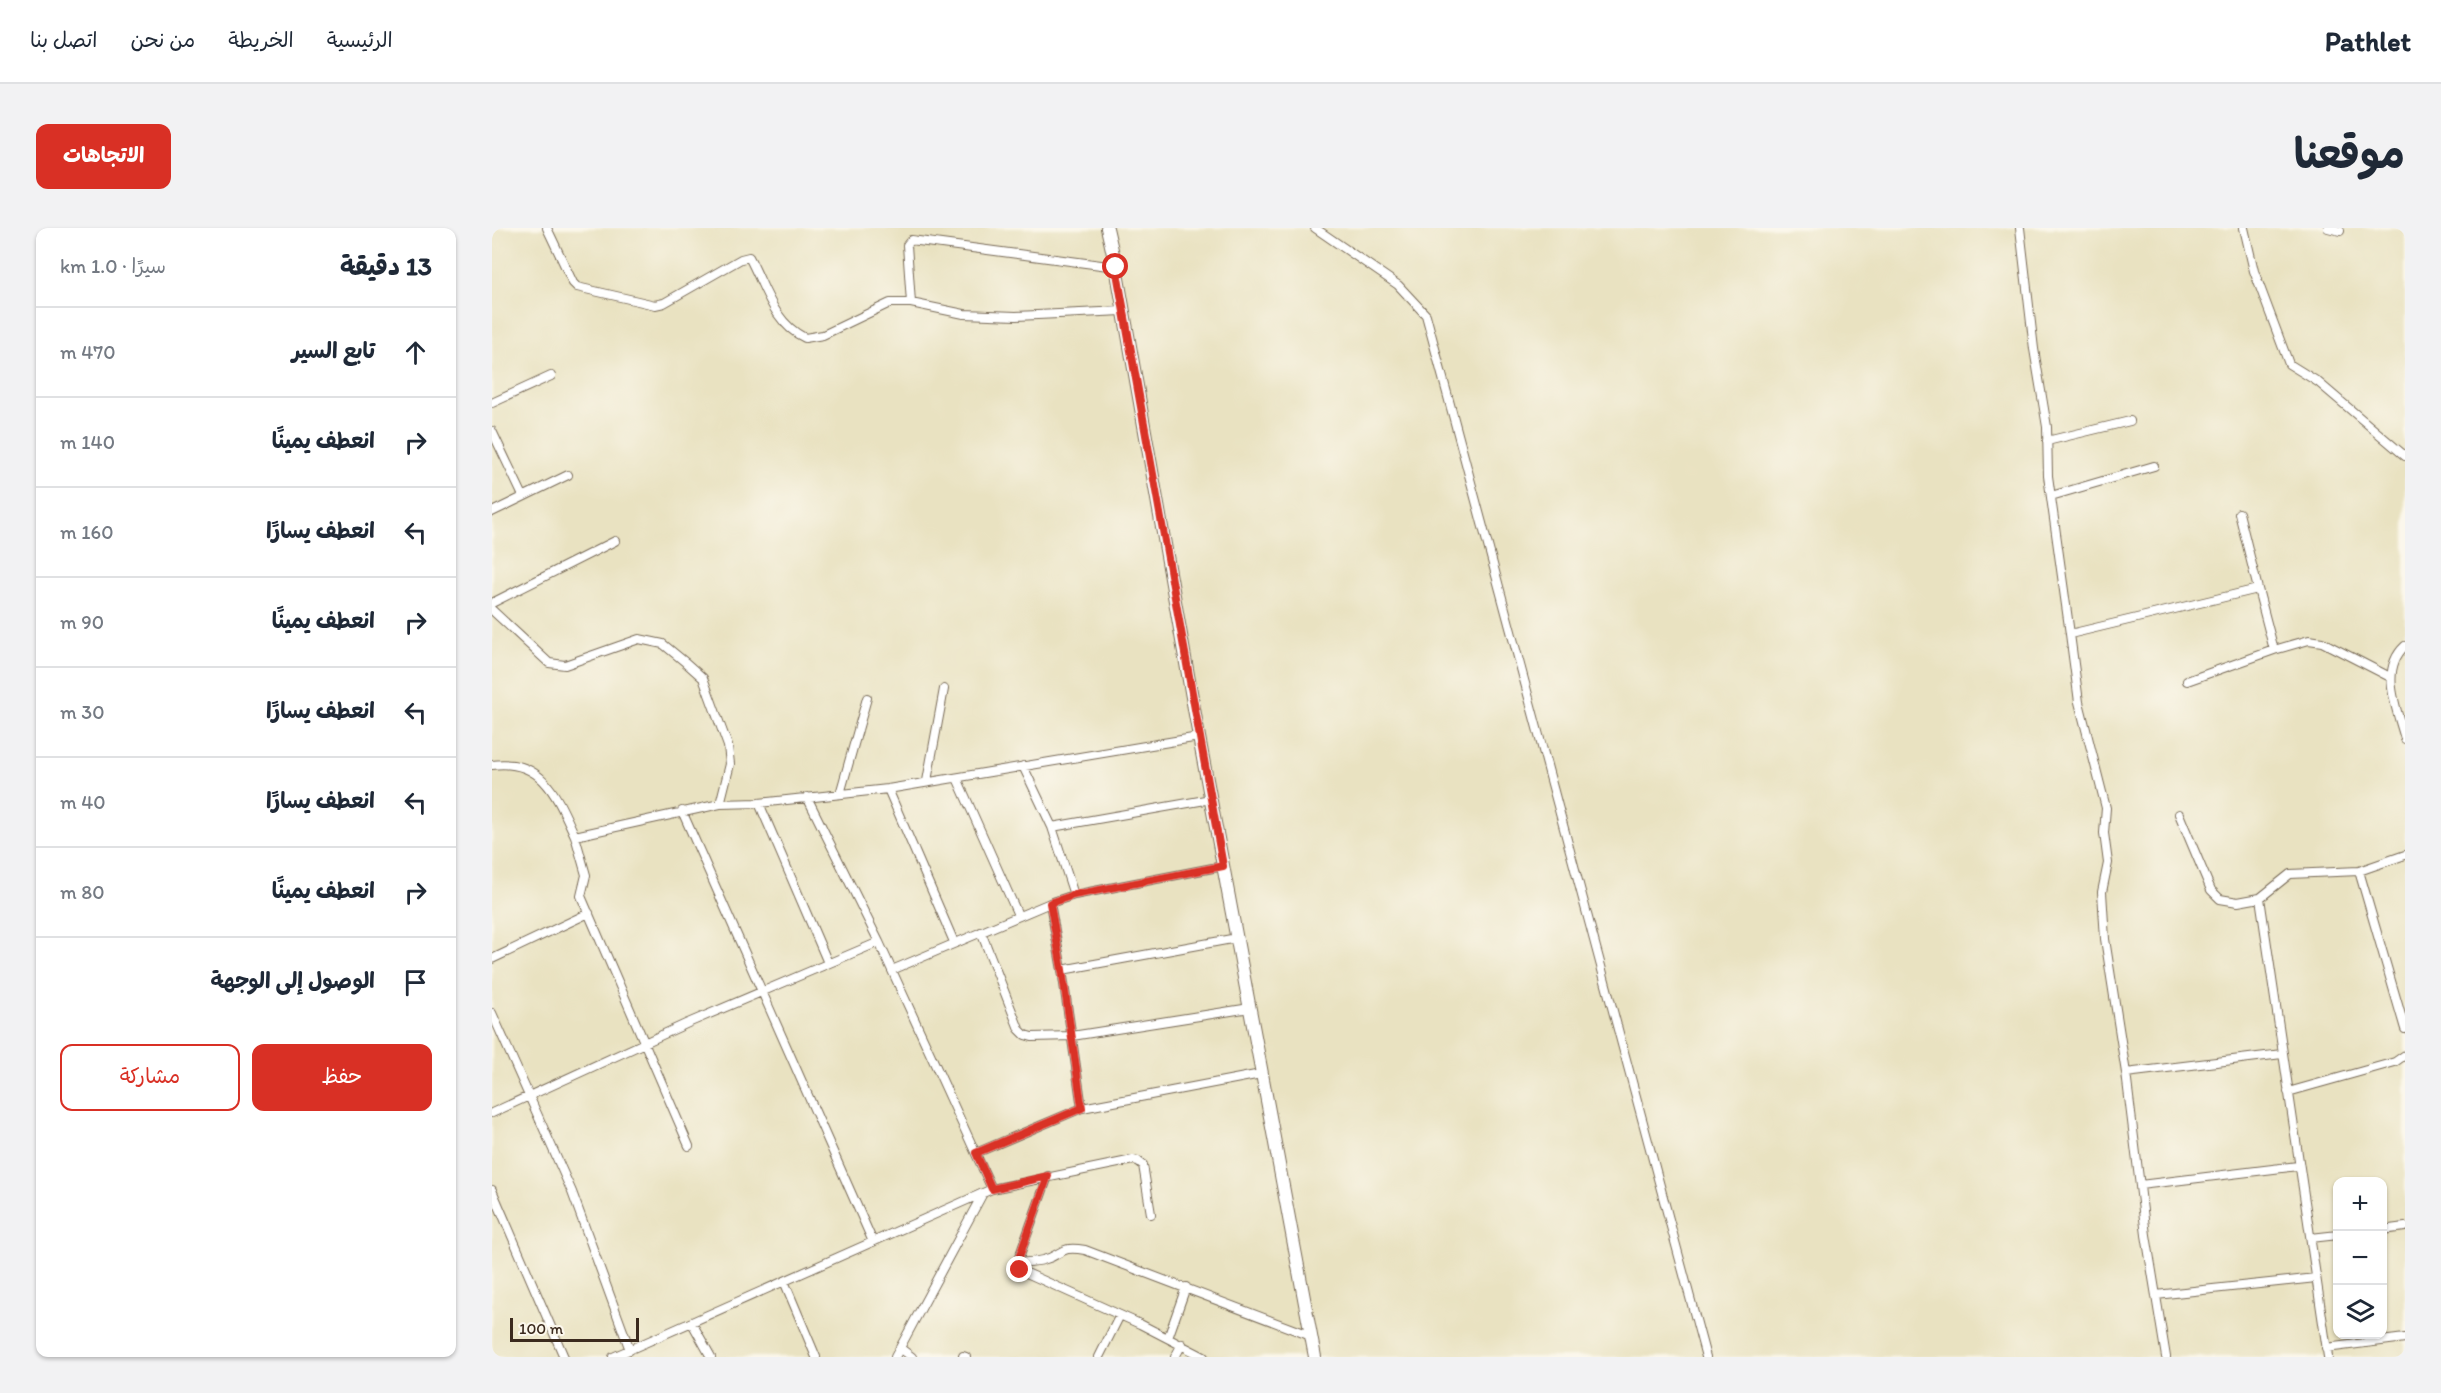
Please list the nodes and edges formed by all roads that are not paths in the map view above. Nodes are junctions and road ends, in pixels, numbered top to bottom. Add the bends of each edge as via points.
1 (547, 228) edge
2 (1107, 228) edge
3 (1315, 228) edge
4 (2020, 228) edge
5 (2244, 228) edge
6 (2328, 228) edge
7 (2340, 231) dead end
8 (1116, 267) junction
9 (911, 303) junction
10 (1123, 311) junction
11 (551, 376) dead end
12 (492, 403) edge
13 (2130, 421) dead end
14 (492, 431) edge
15 (2047, 441) junction
16 (2405, 456) edge
17 (2154, 466) dead end
18 (568, 475) dead end
19 (522, 496) junction
20 (2051, 496) junction
21 (492, 512) edge
22 (2239, 513) dead end
23 (615, 541) dead end
24 (2258, 589) junction
25 (492, 603) edge
26 (492, 610) edge
27 (2070, 634) junction
28 (2405, 646) edge
29 (2274, 650) junction
30 (2390, 677) junction
31 (2187, 681) dead end
32 (944, 689) dead end
33 (867, 698) dead end
34 (1199, 737) junction
35 (2405, 739) edge
36 (492, 765) edge
37 (1023, 766) junction
38 (957, 778) junction
39 (927, 781) junction
40 (888, 789) junction
41 (840, 794) junction
42 (807, 797) junction
43 (1211, 799) junction
44 (759, 803) junction
45 (720, 804) junction
46 (682, 811) junction
47 (2178, 814) dead end
48 (1052, 827) junction
49 (574, 836) junction
50 (2405, 855) edge
51 (1223, 866) junction
52 (2359, 871) junction
53 (1074, 895) junction
54 (2260, 898) junction
55 (1050, 903) junction
56 (588, 913) junction
57 (1018, 915) junction
58 (981, 932) junction
59 (1237, 938) junction
60 (879, 942) junction
61 (954, 942) junction
62 (492, 959) edge
63 (828, 963) junction
64 (892, 970) junction
65 (1062, 970) junction
66 (760, 991) junction
67 (1250, 1008) junction
68 (492, 1013) edge
69 (2405, 1029) edge
70 (1072, 1036) junction
71 (646, 1042) junction
72 (2282, 1054) junction
73 (2405, 1055) edge
74 (2126, 1073) junction
75 (1261, 1074) junction
76 (2288, 1092) junction
77 (530, 1097) junction
78 (1082, 1108) junction
79 (492, 1113) edge
80 (689, 1146) dead end
81 (976, 1153) junction
82 (2298, 1166) junction
83 (1048, 1176) junction
84 (2140, 1185) junction
85 (992, 1189) junction
86 (492, 1190) edge
87 (982, 1195) junction
88 (1151, 1214) dead end
89 (2405, 1227) edge
90 (2387, 1229) edge
91 (2333, 1235) edge
92 (2311, 1238) junction
93 (873, 1242) junction
94 (1017, 1263) junction
95 (2316, 1278) junction
96 (784, 1281) junction
97 (1186, 1287) junction
98 (2156, 1295) junction
99 (1120, 1315) junction
100 (692, 1323) junction
101 (1311, 1336) junction
102 (1168, 1338) junction
103 (2405, 1338) edge
104 (1182, 1344) junction
105 (900, 1348) junction
106 (630, 1350) junction
107 (2327, 1353) edge
108 (564, 1357) edge
109 (613, 1357) edge
110 (711, 1357) edge
111 (816, 1357) edge
112 (895, 1357) edge
113 (912, 1357) edge
114 (1099, 1357) edge
115 (1175, 1357) edge
116 (1204, 1357) edge
117 (1315, 1357) edge
118 (1706, 1357) edge
119 (2166, 1357) edge

1 - 9 street via 578,287 655,305 749,257 787,327 805,338 823,334 890,303
2 - 8 street
3 - 118 street via 1398,285 1426,315
4 - 15 street
5 - 16 street via 2254,271 2289,364 2318,382
6 - 7 street
8 - 9 street via 911,240 907,245
8 - 10 street
9 - 10 street via 964,314 1016,316
10 - 34 street
11 - 12 street
13 - 15 street
14 - 19 street
15 - 20 street
17 - 20 street
18 - 19 street
19 - 21 street
20 - 27 street
22 - 24 street
23 - 25 street
24 - 27 street
24 - 29 street
26 - 45 street via 549,663 565,665 639,639 663,644 704,678 728,746 730,764
27 - 74 street via 2079,702 2106,808 2108,863 2102,892 2105,939
28 - 30 street
29 - 30 street via 2302,641 2322,642
29 - 31 street
30 - 35 street
32 - 39 street
33 - 41 street
34 - 37 street
34 - 43 street
36 - 49 street via 510,763 537,775 550,788
37 - 38 street
37 - 48 street
38 - 39 street
38 - 57 street
39 - 40 street
40 - 41 street
40 - 61 street
41 - 42 street
42 - 44 street
42 - 60 street
43 - 48 street
43 - 51 street
44 - 45 street
44 - 63 street
45 - 46 street
46 - 49 street
46 - 66 street
47 - 54 street via 2211,890 2230,902
48 - 53 street
49 - 56 street via 586,875 581,896
50 - 52 street
51 - 53 street
51 - 59 street
52 - 54 street via 2290,874
52 - 69 street
53 - 55 street
54 - 72 street
55 - 57 street
55 - 65 street
56 - 62 street
56 - 71 street
57 - 58 street
58 - 61 street
58 - 70 street via 1024,1035
59 - 65 street
59 - 67 street
60 - 63 street
60 - 64 street
61 - 64 street
63 - 66 street
64 - 81 street
65 - 70 street
66 - 71 street
66 - 93 street
67 - 70 street
67 - 75 street
68 - 77 street
70 - 78 street
71 - 77 street
71 - 80 street
72 - 74 street
72 - 76 street
73 - 76 street via 2395,1062
74 - 84 street
75 - 78 street
75 - 101 street
76 - 82 street
77 - 79 street
77 - 106 street via 572,1192
78 - 81 street
81 - 85 street
82 - 84 street
82 - 92 street
83 - 85 street
83 - 88 street via 1138,1161 1143,1165
83 - 94 street
84 - 98 street
85 - 87 street
86 - 108 street
87 - 93 street
87 - 105 street
89 - 90 street
91 - 92 street
92 - 95 street
93 - 96 street
94 - 97 street via 1043,1260 1071,1247
94 - 99 street via 1020,1270
95 - 98 street
95 - 107 street
96 - 100 street
96 - 111 street
97 - 101 street
97 - 102 street
98 - 119 street
99 - 102 street
99 - 114 street
100 - 106 street
100 - 110 street
101 - 117 street
102 - 104 street
103 - 107 street
104 - 115 street
104 - 116 street
105 - 112 street
105 - 113 street
106 - 109 street

